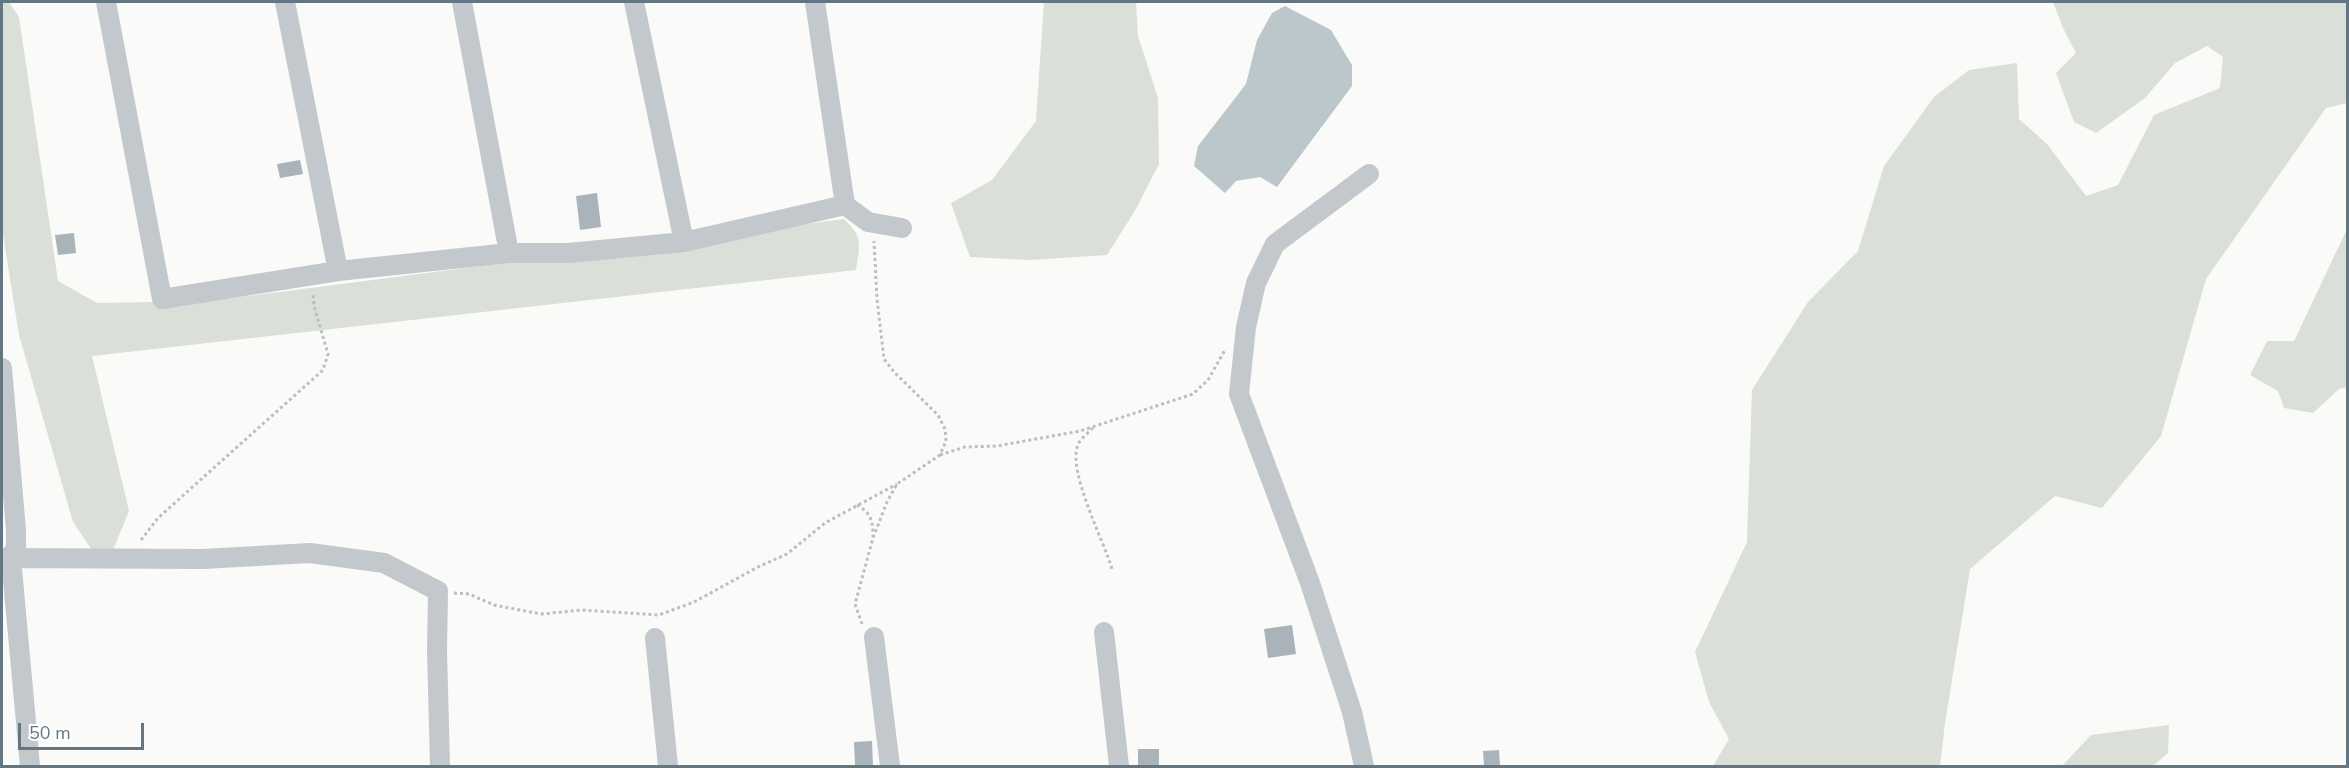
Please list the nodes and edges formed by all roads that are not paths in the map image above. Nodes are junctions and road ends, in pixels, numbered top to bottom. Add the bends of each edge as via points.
1 (106, 2) edge
2 (285, 2) edge
3 (462, 2) edge
4 (634, 2) edge
5 (815, 2) edge
6 (1369, 174) dead end
7 (845, 205) junction
8 (902, 228) dead end
9 (684, 242) junction
10 (509, 253) junction
11 (338, 271) junction
12 (2, 368) edge
13 (6, 558) edge
14 (1104, 632) dead end
15 (874, 637) road end
16 (655, 638) dead end
17 (30, 766) edge
18 (440, 766) edge
19 (668, 766) edge
20 (890, 766) edge
21 (1119, 766) edge
22 (1364, 766) edge

1 - 11 street via 162,298
2 - 11 street
3 - 10 street
4 - 9 street
5 - 7 street
6 - 22 street via 1275,244 1256,283 1245,327 1239,394 1310,583 1352,712
7 - 8 street via 868,222
7 - 9 street
9 - 10 street via 568,253
10 - 11 street
12 - 13 street via 16,530 16,546
13 - 17 street
13 - 18 street via 203,560 310,553 384,563 438,591
14 - 21 street
15 - 20 street
16 - 19 street

